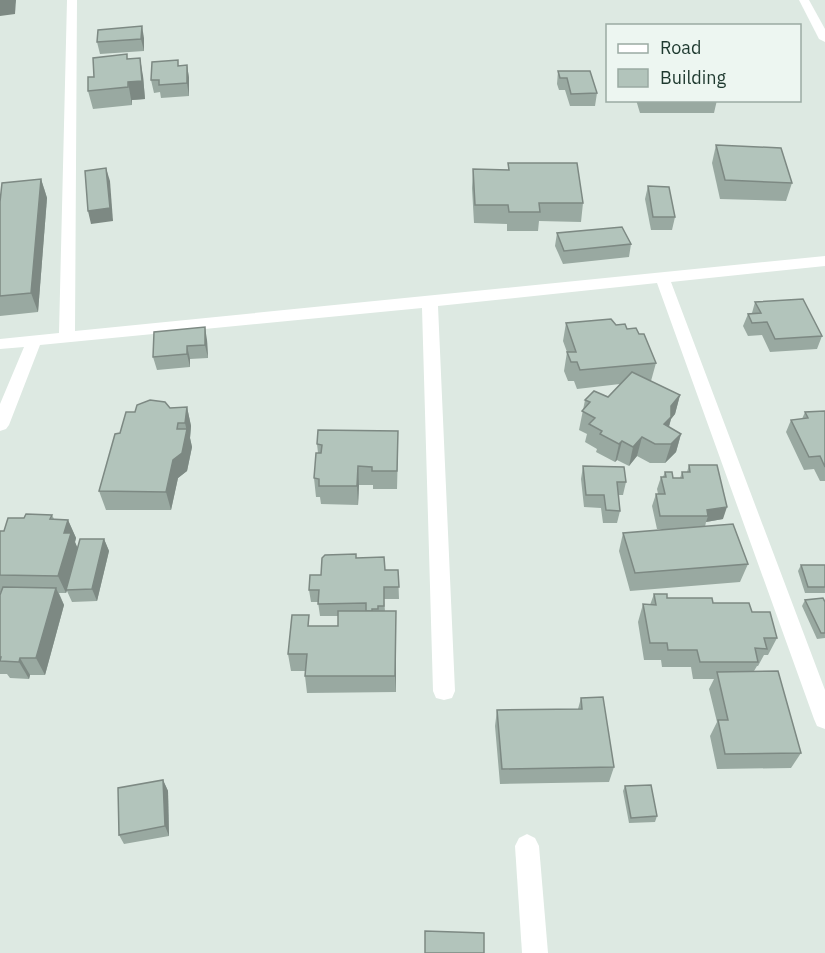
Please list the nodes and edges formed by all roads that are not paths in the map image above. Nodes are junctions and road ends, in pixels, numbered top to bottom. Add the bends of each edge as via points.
1 (72, 0) edge
2 (804, 0) edge
3 (825, 39) edge
4 (825, 261) edge
5 (662, 277) junction
6 (429, 302) junction
7 (67, 337) junction
8 (34, 341) junction
9 (0, 344) edge
10 (0, 425) edge
11 (444, 692) dead end
12 (825, 719) edge
13 (527, 846) dead end
14 (535, 953) edge

1 - 7 street
2 - 3 street
4 - 5 street
5 - 6 street
5 - 12 street
6 - 7 street
6 - 11 street
7 - 8 street
8 - 9 street
8 - 10 street
13 - 14 street

